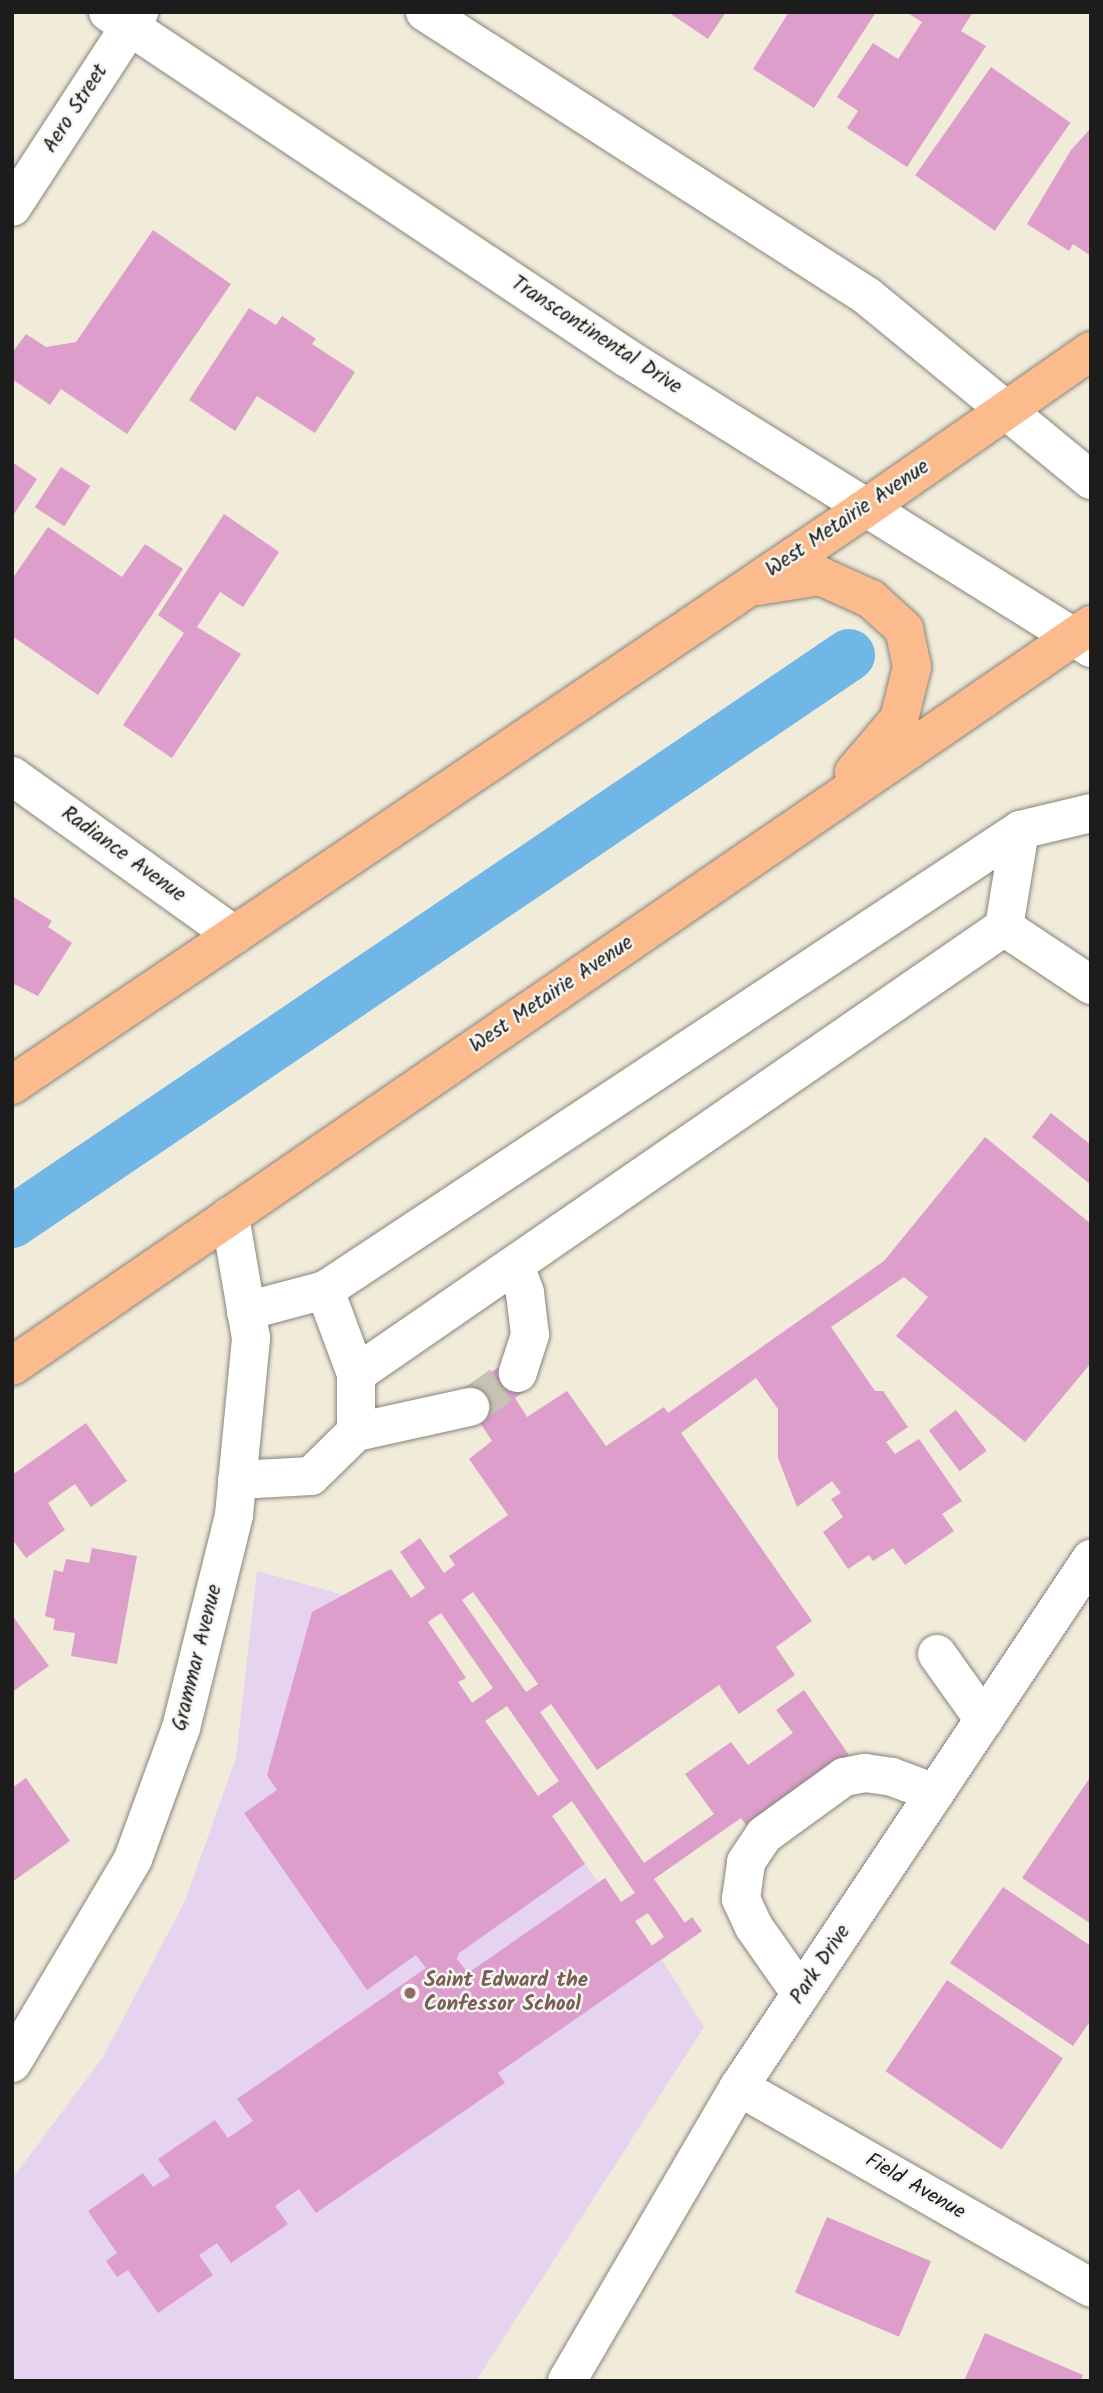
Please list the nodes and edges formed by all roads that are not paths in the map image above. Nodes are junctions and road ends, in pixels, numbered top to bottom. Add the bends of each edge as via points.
1 (425, 12) edge
2 (126, 17) edge
3 (12, 206) edge
4 (1091, 351) edge
5 (1003, 412) junction
6 (1091, 480) edge
7 (863, 510) junction
8 (744, 589) junction
9 (1085, 637) edge
10 (12, 776) edge
11 (821, 811) junction
12 (1091, 813) edge
13 (1020, 830) junction
14 (1004, 927) junction
15 (234, 935) junction
16 (1091, 985) edge
17 (12, 1085) edge
18 (230, 1216) junction
19 (514, 1265) junction
20 (325, 1290) junction
21 (246, 1311) junction
22 (12, 1366) edge
23 (518, 1373) tunnel mouth
24 (356, 1374) junction
25 (470, 1407) tunnel mouth
26 (356, 1432) junction
27 (237, 1480) junction
28 (1091, 1559) edge
29 (936, 1654) dead end
30 (984, 1720) junction
31 (935, 1793) junction
32 (801, 1994) junction
33 (12, 2063) edge
34 (739, 2087) junction
35 (1091, 2287) edge
36 (567, 2381) edge

1 - 5 street via 867,296
2 - 3 street, Aero Street
2 - 7 street, Transcontinental Drive
4 - 5 main road, West Metairie Avenue
5 - 6 street
5 - 7 main road, West Metairie Avenue
7 - 8 main road, West Metairie Avenue
7 - 9 street, Transcontinental Drive
8 - 11 main road via 820,576 871,599 904,629 912,667 899,719
8 - 15 main road, West Metairie Avenue
9 - 11 main road, West Metairie Avenue
10 - 15 street, Radiance Avenue
11 - 18 main road, West Metairie Avenue
12 - 13 street
13 - 14 street
13 - 20 street
14 - 16 street
14 - 19 street
15 - 17 main road, West Metairie Avenue
18 - 21 street, Grammar Avenue
18 - 22 main road, West Metairie Avenue
19 - 23 street via 525,1293 530,1335
19 - 24 street
20 - 21 street
20 - 24 street
21 - 27 street, Grammar Avenue via 251,1338
24 - 26 street
25 - 26 street
26 - 27 street via 311,1476
27 - 33 street, Grammar Avenue via 234,1515 181,1728 133,1859
28 - 30 street, Park Drive
29 - 30 street
30 - 31 street, Park Drive
31 - 32 street, Park Drive
31 - 32 street via 892,1777 865,1773 844,1777 764,1835 746,1862 741,1899 754,1927
32 - 34 street, Park Drive
34 - 35 street, Field Avenue
34 - 36 street, Park Drive

